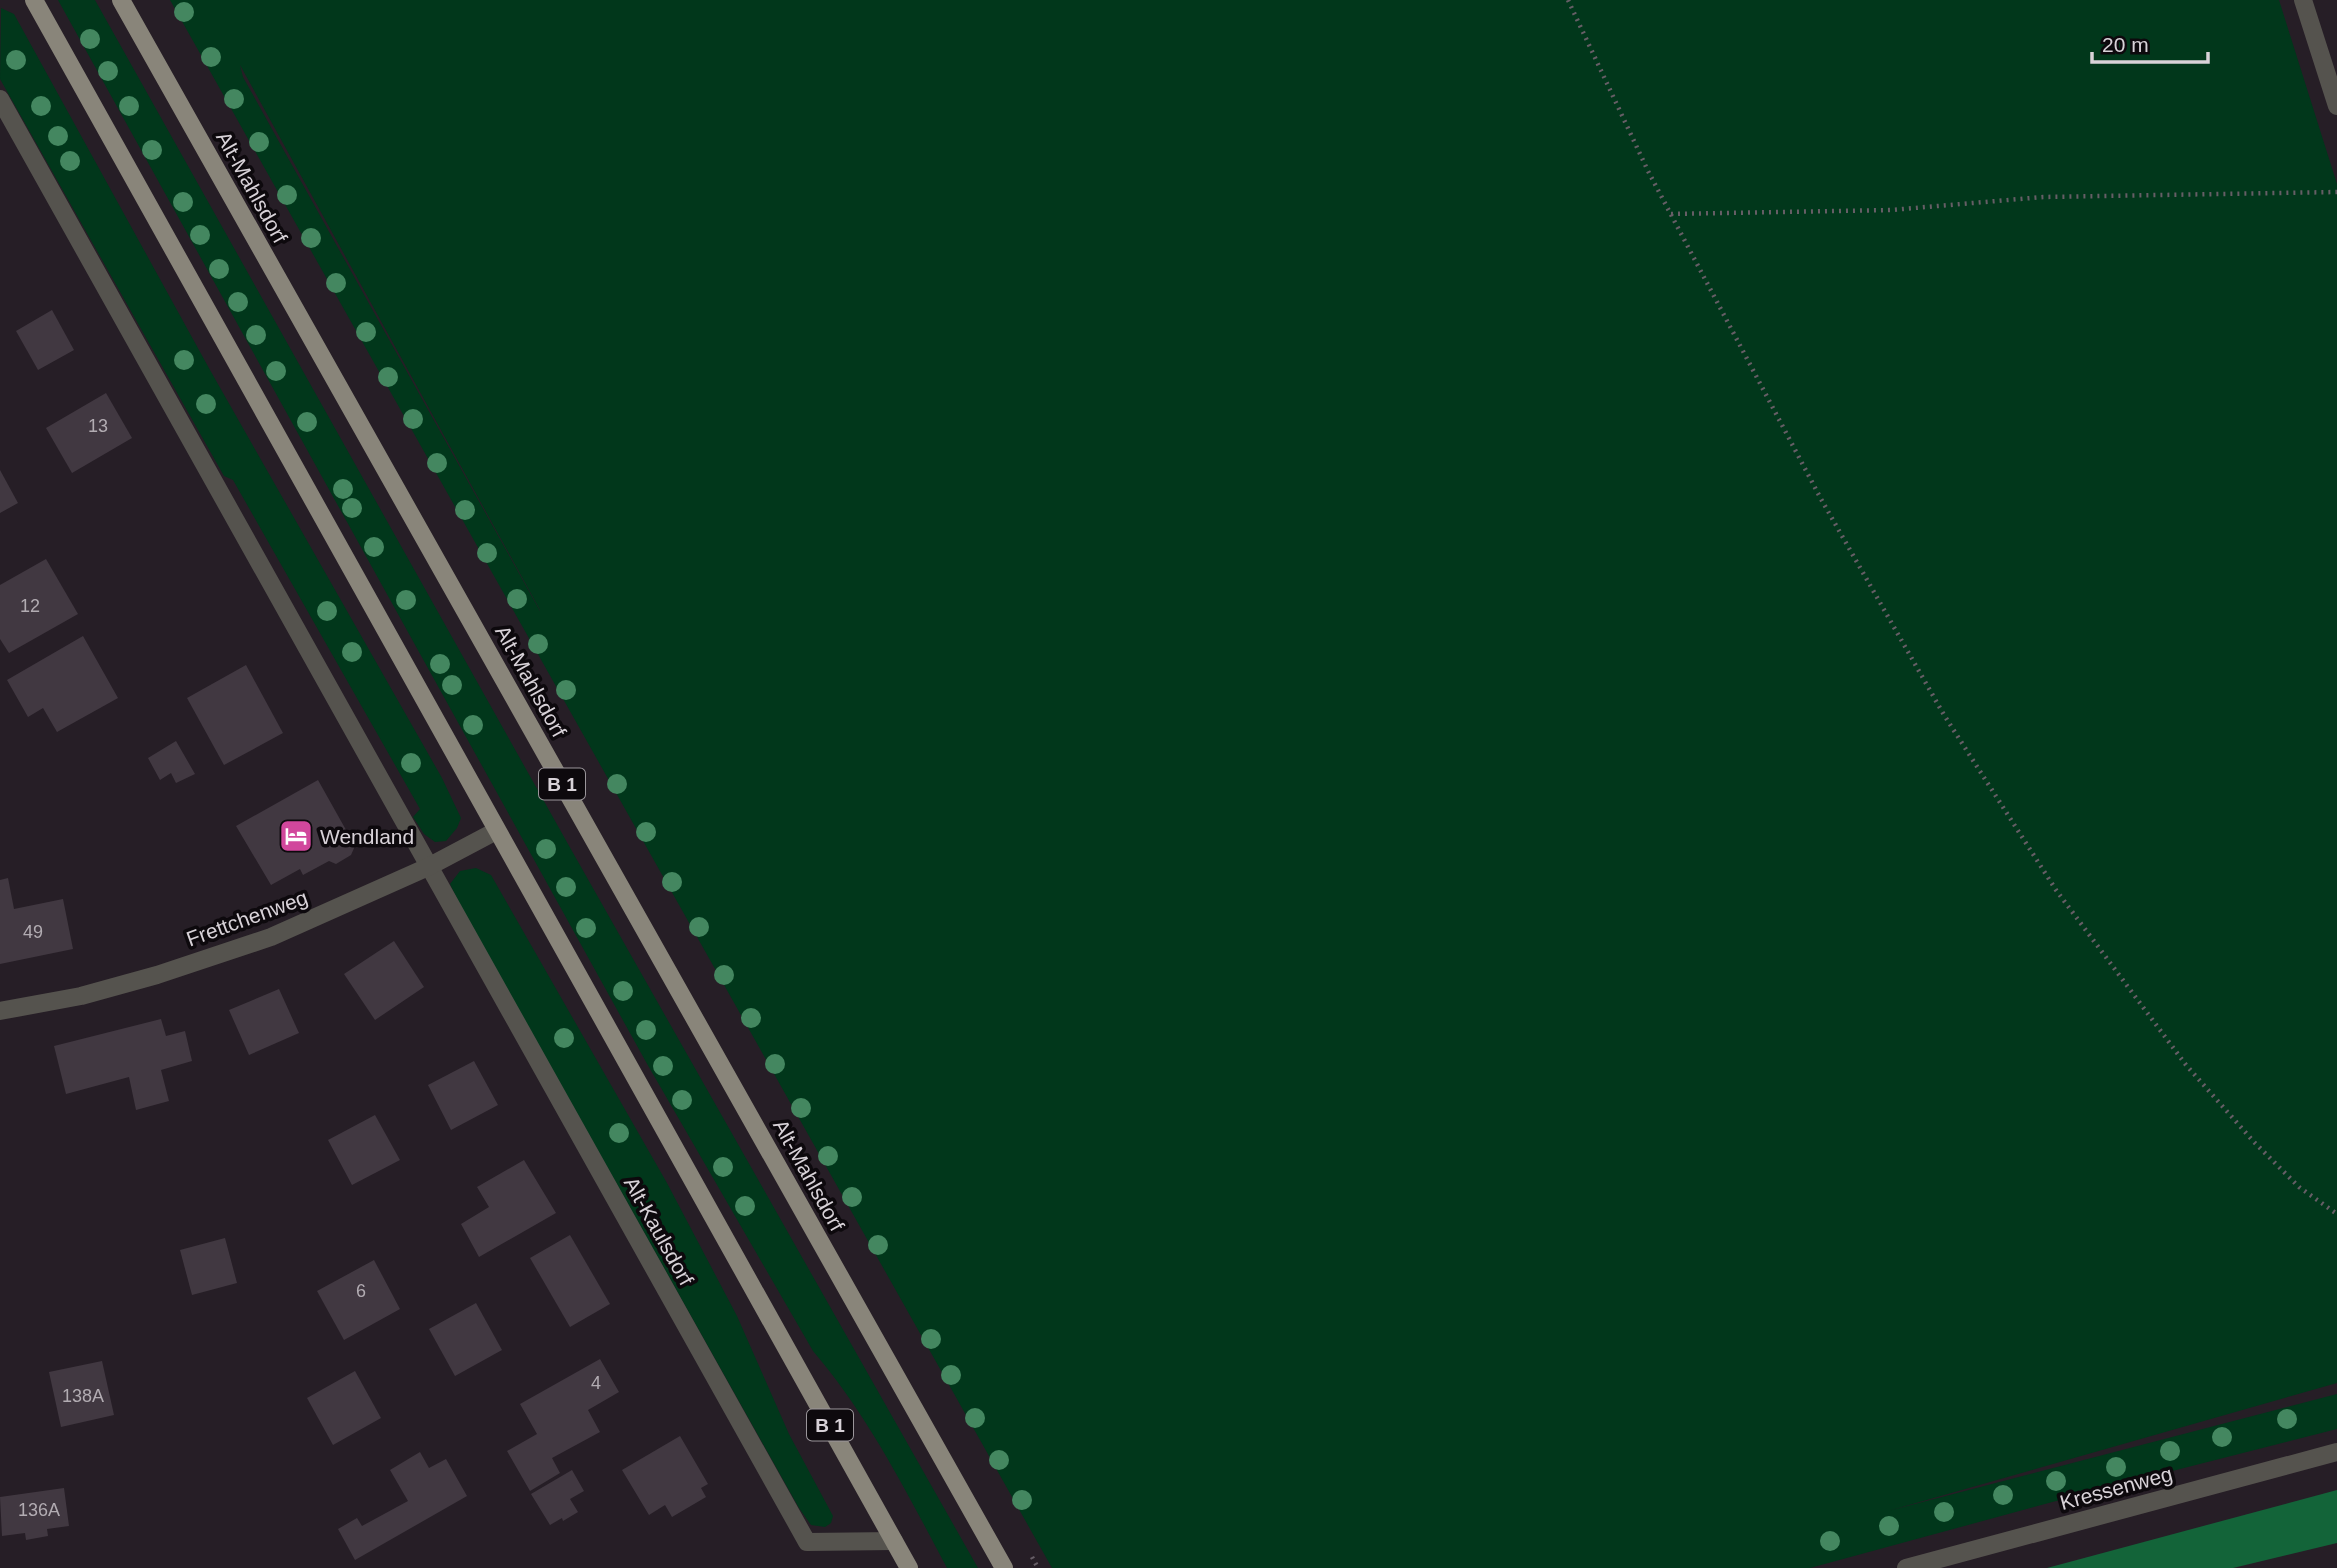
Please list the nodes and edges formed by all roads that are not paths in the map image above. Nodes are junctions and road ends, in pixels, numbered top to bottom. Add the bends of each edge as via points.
1 (34, 0) edge
2 (121, 0) edge
3 (2302, 0) edge
4 (0, 99) edge
5 (2337, 106) edge
6 (496, 831) junction
7 (428, 867) junction
8 (0, 1011) edge
9 (2337, 1452) edge
10 (894, 1541) junction
11 (909, 1568) edge
12 (1004, 1568) edge
13 (1906, 1568) edge

1 - 6 main road, B 1
2 - 12 main road, Alt-Mahlsdorf / B 1
3 - 5 street
4 - 7 street
6 - 7 street, Frettchenweg
6 - 10 main road, B 1
7 - 8 street, Frettchenweg via 271,937 81,996
7 - 10 street, Alt-Kaulsdorf via 807,1542
9 - 13 street, Kressenweg
10 - 11 main road, B 1

